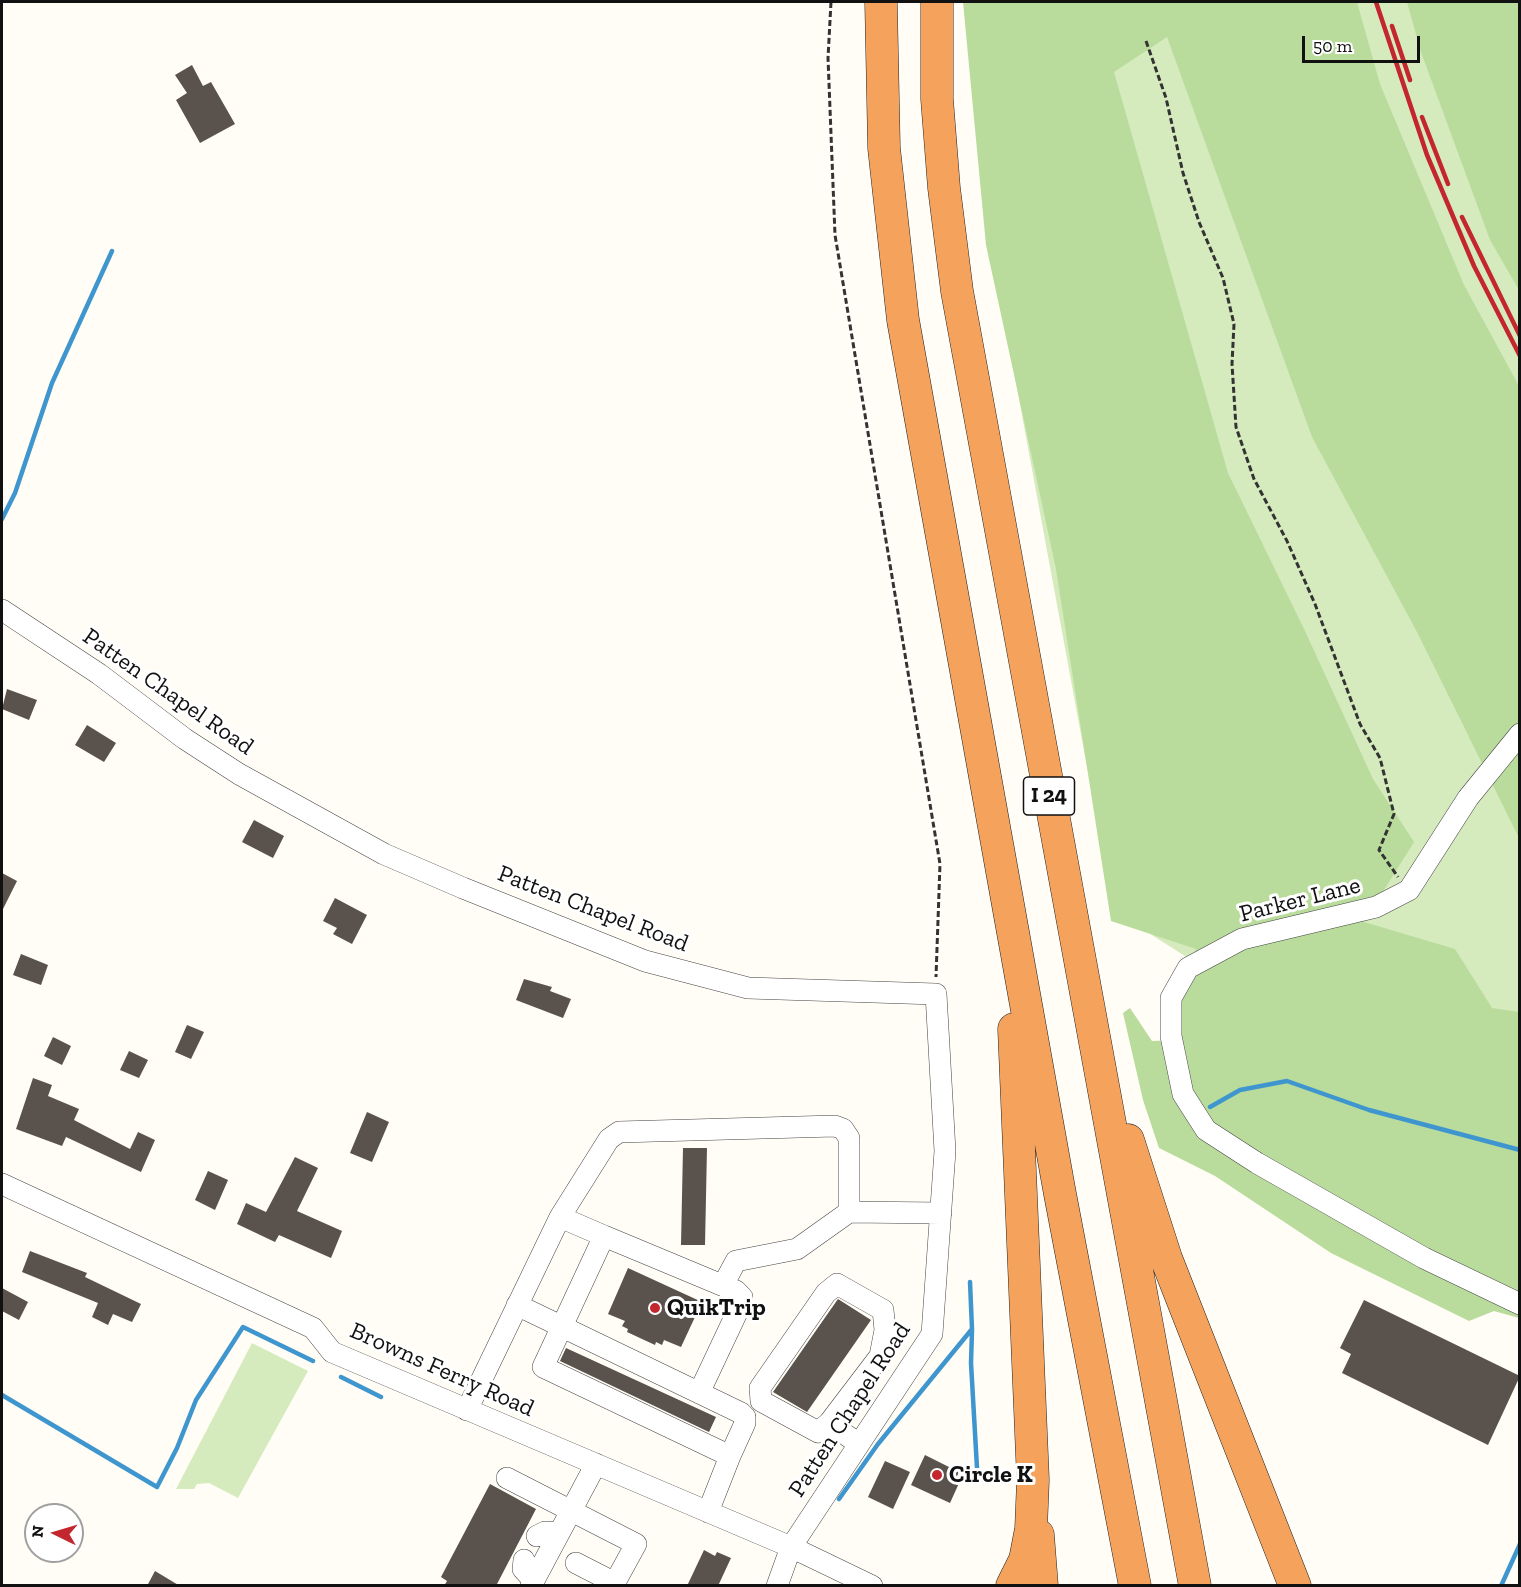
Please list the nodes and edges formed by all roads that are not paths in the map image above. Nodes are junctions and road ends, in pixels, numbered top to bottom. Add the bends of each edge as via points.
1 (881, 2) edge
2 (937, 2) edge
3 (2, 610) edge
4 (1520, 735) edge
5 (1008, 909) junction
6 (1100, 1080) junction
7 (2, 1184) edge
8 (849, 1212) junction
9 (941, 1213) junction
10 (560, 1217) junction
11 (604, 1236) junction
12 (723, 1285) junction
13 (1520, 1304) edge
14 (517, 1305) junction
15 (560, 1326) junction
16 (699, 1393) junction
17 (467, 1410) junction
18 (829, 1423) junction
19 (859, 1444) junction
20 (730, 1456) junction
21 (596, 1464) junction
22 (507, 1478) dead end
23 (1033, 1480) junction
24 (570, 1511) junction
25 (708, 1512) junction
26 (559, 1533) junction
27 (537, 1536) dead end
28 (791, 1547) junction
29 (524, 1560) dead end
30 (576, 1563) dead end
31 (533, 1583) edge
32 (614, 1584) edge
33 (777, 1586) edge
34 (872, 1586) edge
35 (1012, 1586) edge
36 (1042, 1586) edge
37 (1135, 1586) edge
38 (1195, 1586) edge
39 (1295, 1586) edge

1 - 5 highway, I 24 via 884,148 903,320
2 - 6 highway, I 24 via 944,188 957,291
3 - 9 street, Patten Chapel Road via 239,774 384,854 463,888 645,961 748,988 936,994 945,1152
4 - 13 street, Parker Lane via 1468,798 1409,890 1376,907 1242,939 1188,968 1171,998 1171,1036 1183,1094 1206,1130 1424,1258
5 - 23 highway
5 - 37 highway, I 24
6 - 38 highway, I 24
6 - 39 highway via 1129,1142 1166,1258
7 - 17 street, Browns Ferry Road via 313,1328 332,1352
8 - 9 street
8 - 10 street via 849,1138 835,1126 620,1132 609,1139
8 - 12 street via 797,1249 736,1261
9 - 19 street, Patten Chapel Road via 932,1334
10 - 11 street
10 - 14 street
11 - 12 street
11 - 15 street
12 - 16 street via 742,1297 740,1306
14 - 15 street
14 - 17 street
15 - 16 street
15 - 20 street via 543,1361 546,1370
16 - 20 street via 745,1417
17 - 21 street, Browns Ferry Road
18 - 18 street via 880,1356 885,1330 883,1310 837,1284 826,1293 766,1378 759,1397 818,1432
18 - 19 street
19 - 28 street, Patten Chapel Road
20 - 25 street
21 - 24 street
21 - 25 street, Browns Ferry Road
22 - 24 street
23 - 35 highway via 1025,1560
23 - 36 highway
24 - 26 street
24 - 32 street via 636,1544
25 - 28 street, Browns Ferry Road
26 - 27 street
26 - 31 street
28 - 33 street, Patten Chapel Road
28 - 34 street, Browns Ferry Road
29 - 31 street via 523,1569
30 - 32 street

